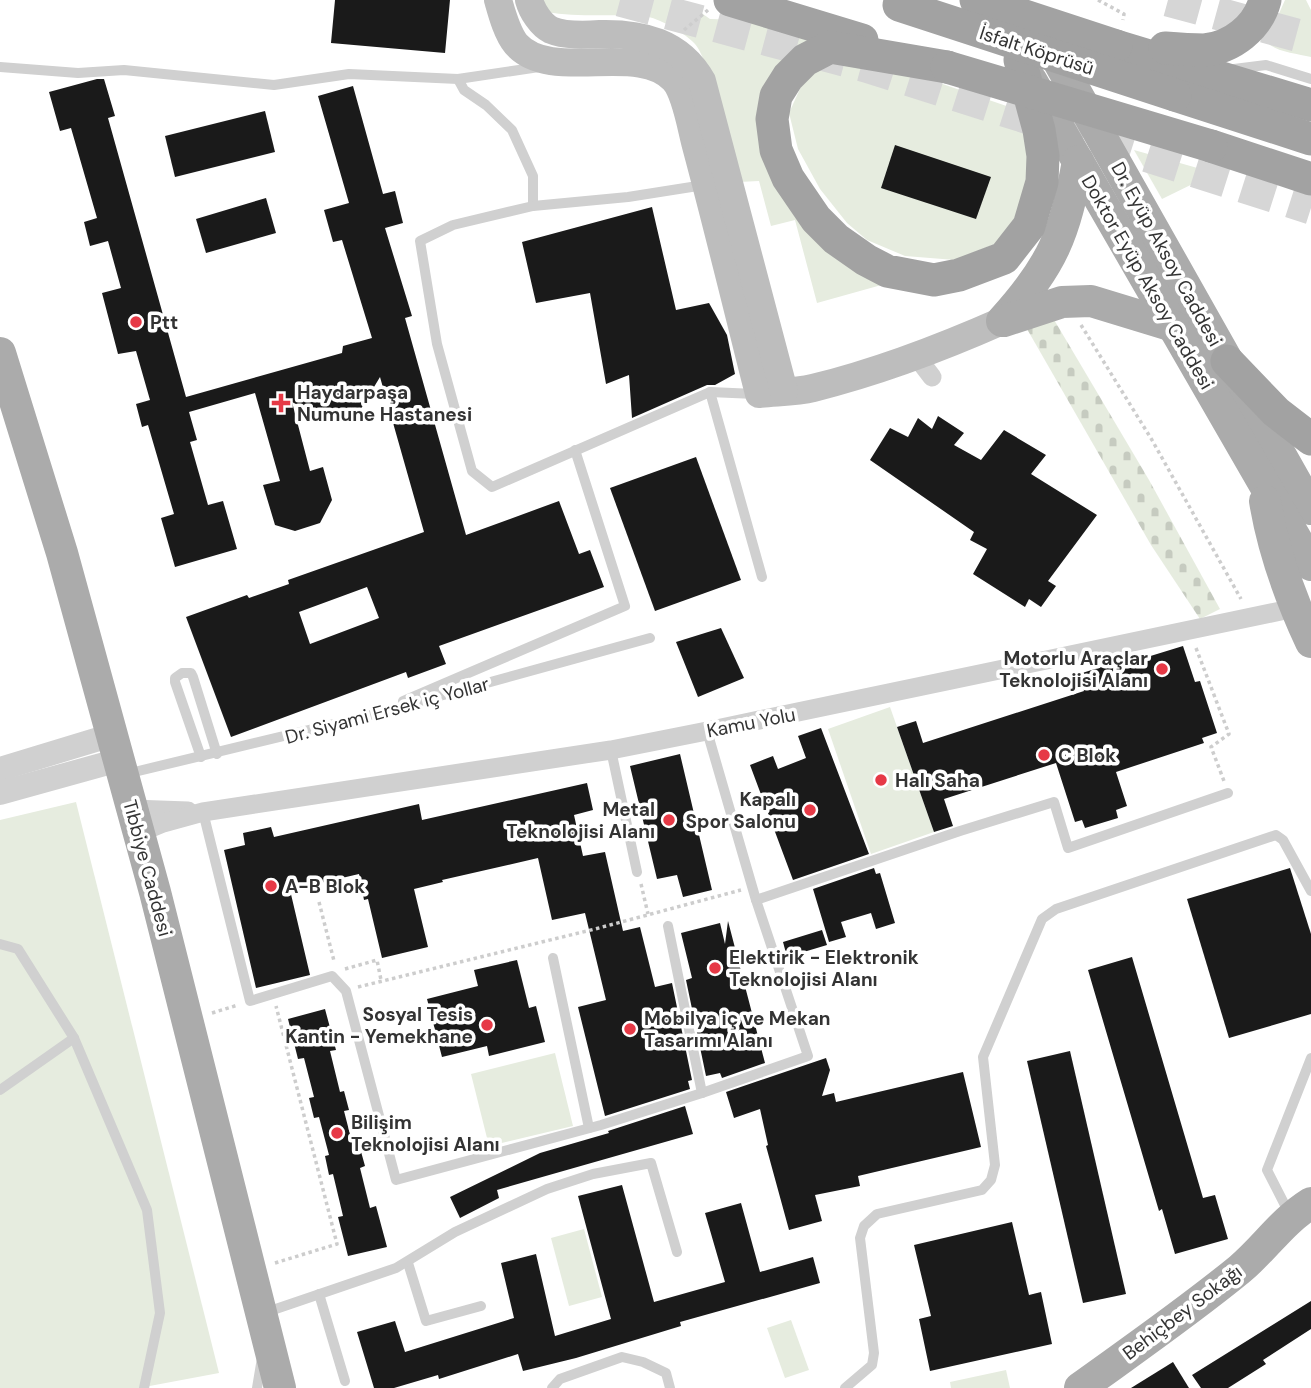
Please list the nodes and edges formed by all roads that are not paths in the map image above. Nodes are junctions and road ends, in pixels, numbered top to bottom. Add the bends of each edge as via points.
1 (498, 0) edge
2 (529, 0) edge
3 (730, 0) edge
4 (976, 0) edge
5 (985, 0) edge
6 (1023, 0) edge
7 (1265, 0) edge
8 (890, 3) edge
9 (1116, 46) junction
10 (1020, 60) junction
11 (571, 63) junction
12 (0, 67) edge
13 (947, 67) junction
14 (1209, 74) junction
15 (458, 79) junction
16 (1311, 79) edge
17 (1311, 105) edge
18 (1311, 139) edge
19 (1211, 146) junction
20 (1078, 160) junction
21 (1311, 172) edge
22 (1311, 179) edge
23 (717, 183) junction
24 (533, 206) junction
25 (1002, 321) junction
26 (1173, 326) junction
27 (0, 353) edge
28 (1227, 361) junction
29 (710, 392) junction
30 (772, 393) junction
31 (1311, 439) edge
32 (575, 450) junction
33 (1261, 479) junction
34 (1311, 509) edge
35 (1311, 565) edge
36 (762, 577) dead end
37 (1295, 608) junction
38 (650, 638) dead end
39 (1311, 642) edge
40 (367, 716) junction
41 (707, 731) junction
42 (611, 750) junction
43 (217, 754) junction
44 (117, 757) junction
45 (201, 757) junction
46 (0, 769) edge
47 (0, 793) edge
48 (1228, 793) road end
49 (203, 812) junction
50 (135, 821) junction
51 (638, 872) dead end
52 (1311, 891) edge
53 (756, 900) junction
54 (668, 926) dead end
55 (0, 944) edge
56 (553, 958) dead end
57 (74, 1038) junction
58 (1311, 1058) edge
59 (0, 1090) edge
60 (702, 1093) junction
61 (589, 1128) junction
62 (1301, 1209) edge
63 (677, 1252) dead end
64 (408, 1263) junction
65 (319, 1294) junction
66 (481, 1306) dead end
67 (265, 1322) junction
68 (345, 1381) dead end
69 (144, 1388) edge
70 (257, 1388) edge
71 (280, 1388) edge
72 (552, 1388) edge
73 (670, 1388) edge
74 (845, 1388) edge
75 (1080, 1388) edge

1 - 11 main road via 516,44 545,60
2 - 23 main road via 552,30 647,38 688,60 702,81
3 - 13 highway
4 - 9 highway, İsfalt Köprüsü, bridge
5 - 10 main road, Doktor Eyüp Aksoy Caddesi
6 - 28 main road, Dr. Eyüp Aksoy Caddesi
7 - 9 highway via 1249,29 1235,41 1216,47
8 - 18 highway, İsfalt Köprüsü, bridge
9 - 14 highway
10 - 13 highway via 1040,130 1042,156 1042,182 1029,226 1004,258 933,280 887,271 836,239 788,178 776,150 772,119 775,96 788,77 805,60 830,47
10 - 20 main road, Doktor Eyüp Aksoy Caddesi
11 - 15 lane
11 - 23 main road via 626,62 660,71 674,80
12 - 15 lane via 78,73 124,70 274,85 349,74
13 - 19 highway, bridge
14 - 16 lane via 1266,65
14 - 17 highway
15 - 24 lane via 464,90 512,130 533,176
19 - 21 highway
19 - 22 highway
20 - 25 main road via 1070,205 1051,259
20 - 26 main road, Doktor Eyüp Aksoy Caddesi
23 - 24 lane
23 - 30 main road
24 - 32 lane via 453,225 420,241 435,331 472,471 492,487
25 - 26 main road via 1062,302 1091,301
25 - 30 main road via 948,345 924,367
26 - 33 main road, Doktor Eyüp Aksoy Caddesi
27 - 44 main road, Tıbbiye Caddesi via 62,553
28 - 31 highway via 1276,412
28 - 34 main road, Dr. Eyüp Aksoy Caddesi
29 - 30 lane
29 - 32 lane
29 - 36 lane
32 - 40 lane via 625,606
33 - 35 main road, Doktor Eyüp Aksoy Caddesi
33 - 37 main road via 1271,540
37 - 39 main road
37 - 41 street, Kamu Yolu
38 - 40 lane, Dr. Siyami Ersek iç Yollar
40 - 43 lane, Dr. Siyami Ersek iç Yollar
41 - 42 street, Kamu Yolu
41 - 53 lane
42 - 49 street, Kamu Yolu
42 - 51 lane
43 - 45 lane, Dr. Siyami Ersek iç Yollar
43 - 45 lane via 193,677 182,673 175,682
44 - 45 lane, Dr. Siyami Ersek iç Yollar
44 - 46 street
44 - 47 street
44 - 50 main road, Tıbbiye Caddesi
48 - 53 lane via 1068,848 1054,802
49 - 50 street, Kamu Yolu
49 - 61 lane via 250,1001 332,976 346,991 396,1180
50 - 67 main road, Tıbbiye Caddesi
52 - 74 lane via 1283,840 1266,836 1056,909 1042,919 983,1057 995,1165 991,1180 982,1190 877,1214 864,1226 860,1238 874,1353 872,1365
53 - 60 lane via 808,1056
54 - 60 lane
55 - 57 lane via 18,949
56 - 61 lane
57 - 59 lane
57 - 69 lane via 147,1210 160,1313
58 - 62 lane via 1267,1170
60 - 61 lane
62 - 75 main road, Behiçbey Sokağı via 1200,1302
63 - 64 lane via 651,1163 547,1189 455,1232
64 - 65 lane
64 - 66 lane via 426,1321
65 - 67 lane
65 - 68 lane
67 - 70 lane
67 - 71 main road, Tıbbiye Caddesi
72 - 73 lane via 560,1379 622,1357 666,1373

